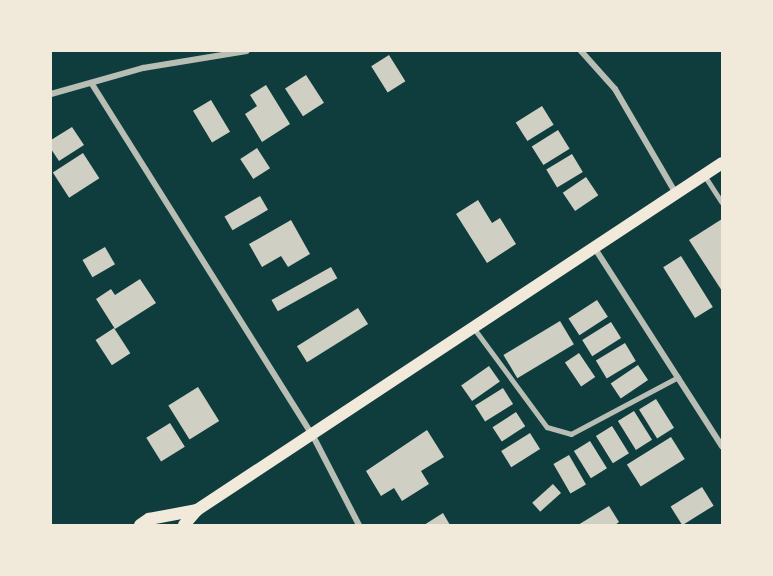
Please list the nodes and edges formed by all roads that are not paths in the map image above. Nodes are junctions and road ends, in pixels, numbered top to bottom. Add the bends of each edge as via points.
1 (247, 51) edge
2 (581, 51) edge
3 (92, 84) junction
4 (51, 94) edge
5 (722, 163) edge
6 (704, 174) junction
7 (675, 192) junction
8 (722, 202) edge
9 (594, 247) junction
10 (474, 328) junction
11 (678, 377) junction
12 (313, 436) junction
13 (722, 446) edge
14 (197, 510) junction
15 (140, 525) edge
16 (184, 525) edge
17 (359, 525) edge

1 - 3 street via 143,68
2 - 7 street via 615,89
3 - 4 street
3 - 12 street
5 - 6 main road
6 - 7 main road
6 - 8 lane
7 - 9 main road
9 - 10 main road
9 - 11 street
10 - 11 lane via 547,428 571,434
10 - 12 main road
11 - 13 street
12 - 14 main road
12 - 17 street
14 - 15 main road via 149,519
14 - 16 main road

